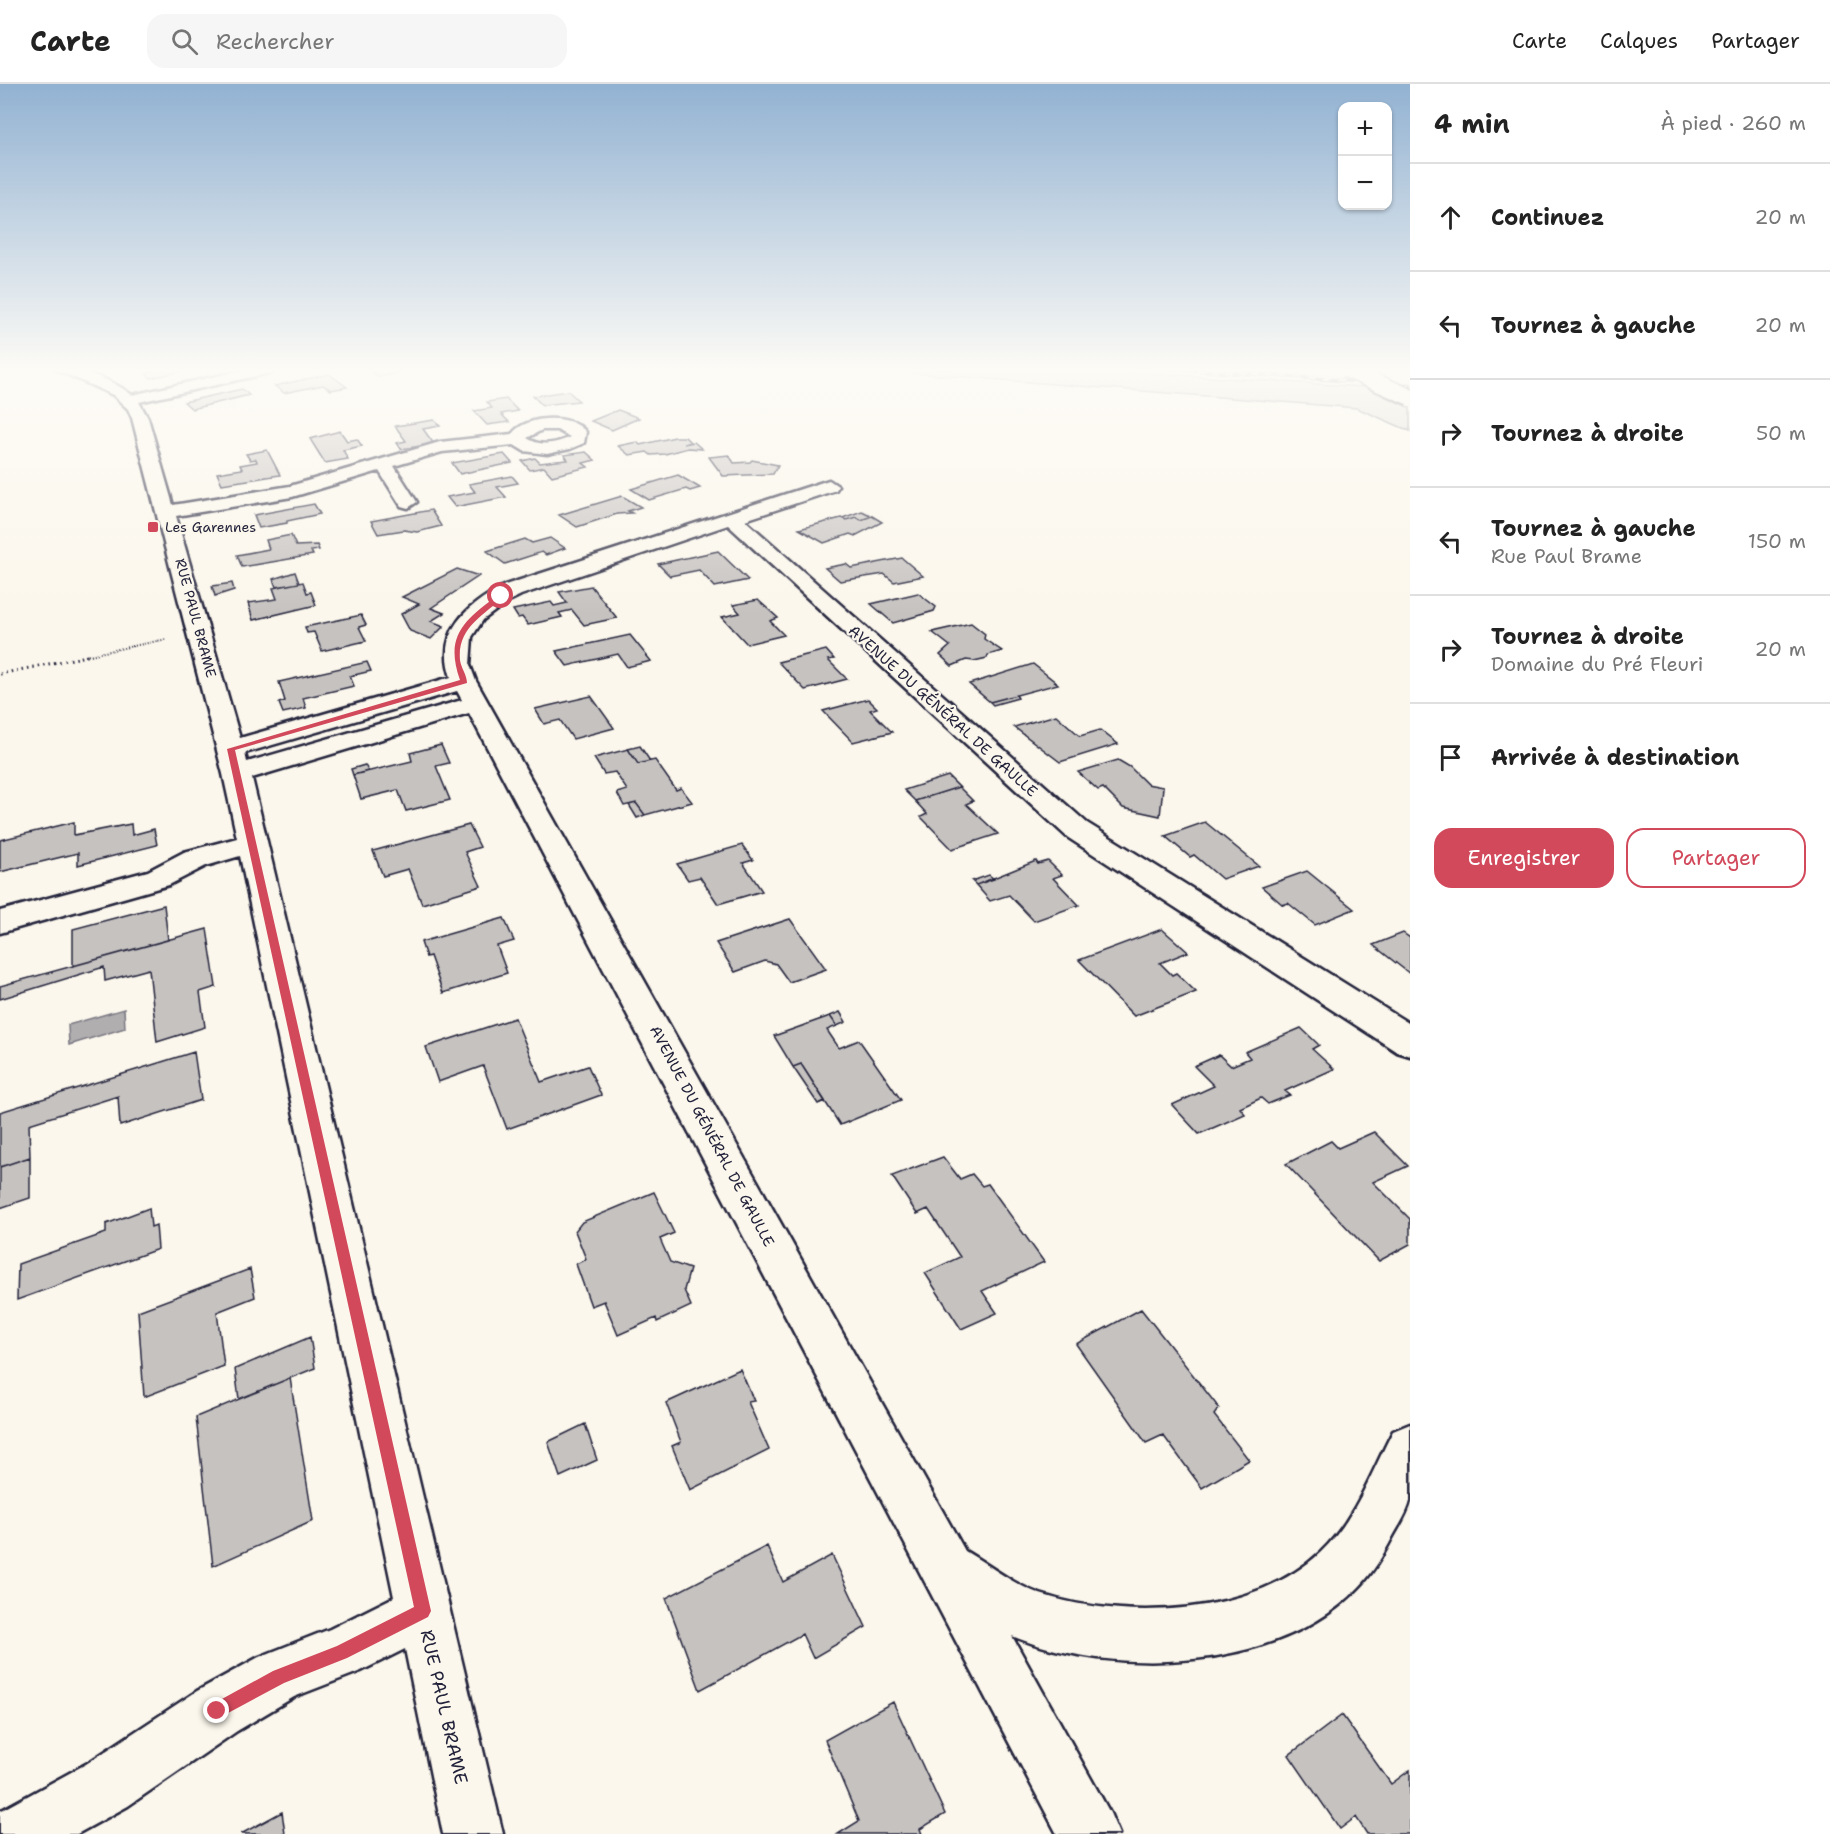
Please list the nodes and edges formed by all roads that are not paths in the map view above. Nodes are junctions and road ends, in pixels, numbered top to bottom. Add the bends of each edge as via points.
1 (149, 451) edge
2 (427, 451) edge
3 (383, 463) junction
4 (829, 486) dead end
5 (408, 502) dead end
6 (166, 513) junction
7 (731, 518) junction
8 (471, 692) junction
9 (234, 761) junction
10 (252, 843) junction
11 (0, 922) edge
12 (1410, 1042) edge
13 (1410, 1448) edge
14 (947, 1569) junction
15 (423, 1611) junction
16 (18, 1834) edge
17 (472, 1834) edge
18 (1089, 1834) edge

1 - 6 street, RUE PAUL BRAME
2 - 3 street
3 - 5 street
3 - 6 street via 278,494
4 - 7 street, AVENUE DU GÉNÉRAL DE GAULLE
6 - 9 street, RUE PAUL BRAME
7 - 8 street, AVENUE DU GÉNÉRAL DE GAULLE via 501,596 476,615 460,635 457,661
7 - 12 street, AVENUE DU GÉNÉRAL DE GAULLE via 1077,830
8 - 9 street
8 - 14 street, AVENUE DU GÉNÉRAL DE GAULLE
9 - 10 street, RUE PAUL BRAME
10 - 11 street via 195,859 158,878
10 - 15 street, RUE PAUL BRAME
13 - 14 street via 1358,1547 1338,1572 1294,1602 1253,1621 1215,1631 1127,1636 1078,1631 1038,1620
14 - 18 street, AVENUE DU GÉNÉRAL DE GAULLE
15 - 16 street via 342,1652 279,1677 217,1711 107,1785
15 - 17 street, RUE PAUL BRAME

